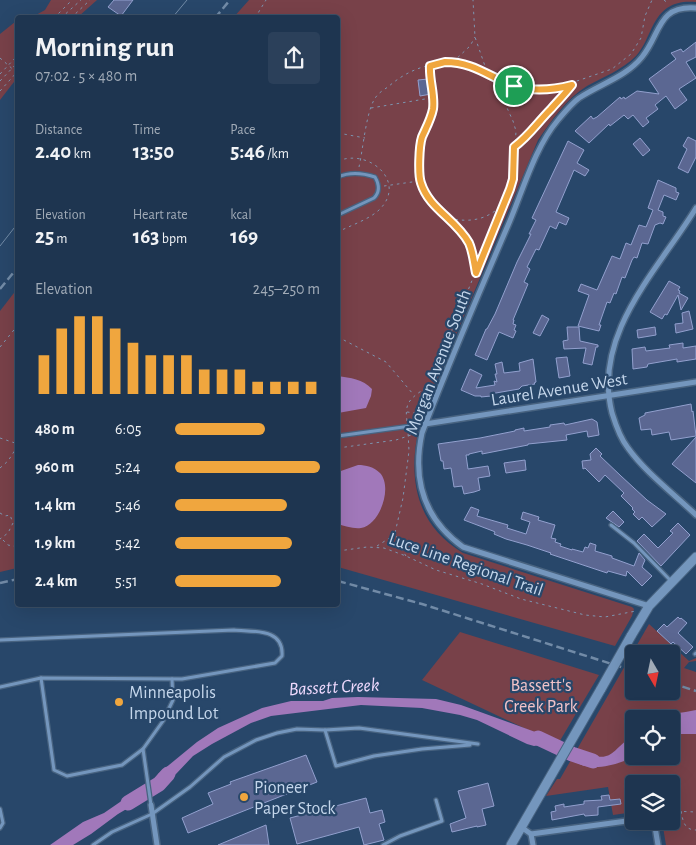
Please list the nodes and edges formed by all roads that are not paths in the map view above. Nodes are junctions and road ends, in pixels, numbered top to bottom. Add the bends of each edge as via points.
1 (696, 8) edge
2 (340, 176) edge
3 (696, 208) edge
4 (340, 214) edge
5 (696, 382) edge
6 (609, 395) junction
7 (426, 424) junction
8 (340, 436) edge
9 (696, 515) edge
10 (611, 526) dead end
11 (694, 561) edge
12 (672, 582) junction
13 (647, 609) junction
14 (0, 640) edge
15 (41, 678) junction
16 (172, 679) junction
17 (0, 687) edge
18 (325, 730) junction
19 (143, 749) junction
20 (436, 800) dead end
21 (151, 803) joint
22 (0, 809) edge
23 (152, 814) junction
24 (625, 821) edge
25 (521, 827) junction
26 (0, 828) edge
27 (656, 830) edge
28 (531, 834) junction
29 (93, 845) edge
30 (157, 845) edge
31 (383, 845) edge
32 (511, 845) edge
33 (533, 845) edge
34 (658, 845) edge

1 - 7 street, Morgan Avenue South via 673,11 661,22 637,62 578,99 556,122 535,160
2 - 4 lane via 358,174 375,177 378,187 374,198
3 - 6 street via 630,307 612,358
5 - 6 street, Laurel Avenue West
6 - 7 street, Laurel Avenue West
6 - 9 street via 618,433 627,448
7 - 8 lane
7 - 13 street, Morgan Avenue South via 420,444 422,492 430,513 450,538 463,547
10 - 12 lane via 634,543
11 - 12 street
12 - 13 street
13 - 25 street, bridge
14 - 16 lane via 234,630 270,634 283,647 282,656 275,664
15 - 16 lane
15 - 17 lane
15 - 19 lane via 54,770 67,776 122,765
16 - 19 lane via 172,700
18 - 18 lane via 336,766 374,756 478,744 359,728
18 - 23 lane via 297,729 256,740 224,757
19 - 21 lane
20 - 31 lane via 442,821
21 - 23 street
22 - 26 lane via 3,823
23 - 29 lane via 112,832
23 - 30 street
24 - 28 street
25 - 28 street
25 - 32 street
27 - 34 street
28 - 33 street

